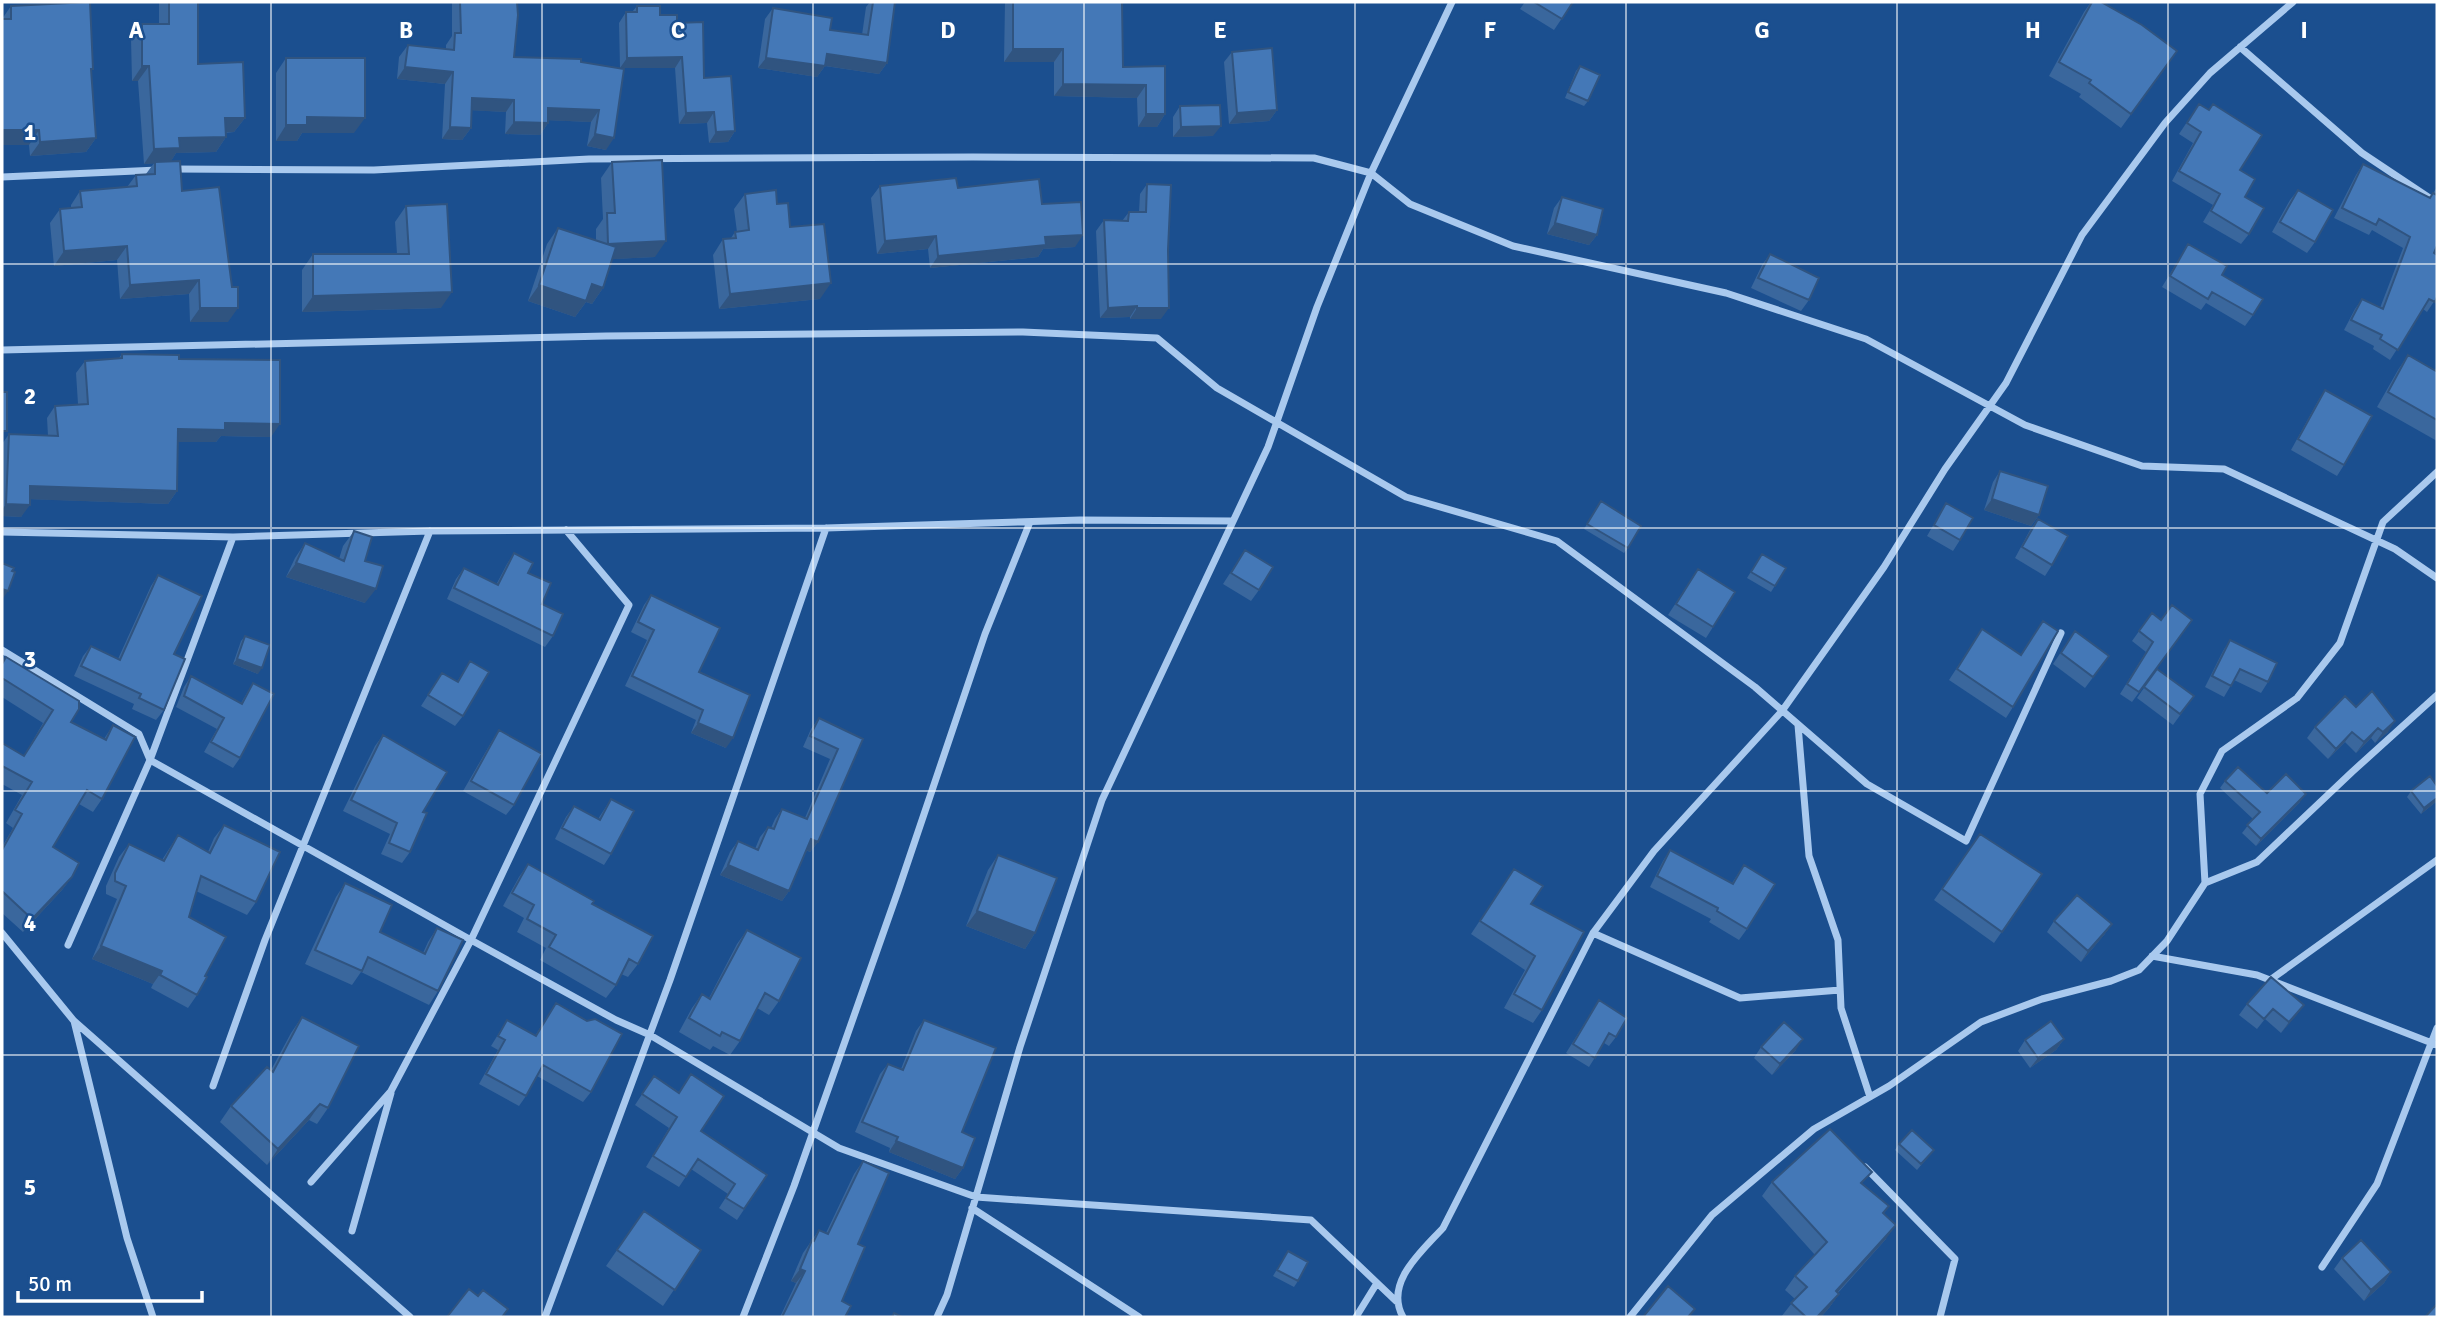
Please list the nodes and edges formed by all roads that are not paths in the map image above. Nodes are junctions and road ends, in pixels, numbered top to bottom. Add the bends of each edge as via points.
1 (1452, 2) edge
2 (2293, 2) edge
3 (2240, 47) junction
4 (1371, 173) junction
5 (2, 177) edge
6 (2437, 203) edge
7 (2, 351) edge
8 (1990, 406) junction
9 (1276, 423) junction
10 (2437, 472) edge
11 (1233, 520) junction
12 (1030, 522) junction
13 (827, 528) junction
14 (566, 530) junction
15 (430, 531) junction
16 (2, 532) edge
17 (233, 537) junction
18 (2376, 540) junction
19 (2437, 578) edge
20 (2061, 633) dead end
21 (2, 650) edge
22 (2437, 695) edge
23 (1783, 711) junction
24 (1798, 724) junction
25 (150, 760) junction
26 (304, 846) junction
27 (2437, 860) edge
28 (2205, 883) junction
29 (2, 933) edge
30 (1593, 933) junction
31 (471, 940) junction
32 (68, 945) dead end
33 (2152, 956) junction
34 (2270, 980) junction
35 (1840, 990) junction
36 (74, 1020) junction
37 (2437, 1028) edge
38 (650, 1035) junction
39 (2434, 1044) edge
40 (213, 1086) dead end
41 (391, 1090) junction
42 (1870, 1097) junction
43 (1822, 1125) junction
44 (813, 1132) junction
45 (1832, 1134) edge
46 (1860, 1163) edge
47 (311, 1182) dead end
48 (975, 1197) junction
49 (972, 1208) junction
50 (352, 1230) dead end
51 (2322, 1267) dead end
52 (1377, 1283) junction
53 (1395, 1301) junction
54 (153, 1317) edge
55 (410, 1317) edge
56 (545, 1317) edge
57 (743, 1317) edge
58 (937, 1317) edge
59 (1139, 1317) edge
60 (1356, 1317) edge
61 (1403, 1317) edge
62 (1630, 1317) edge
63 (1940, 1317) edge

1 - 4 street
2 - 3 street
3 - 6 street via 2362,153
3 - 8 street via 2165,123 2082,235
4 - 5 street via 1314,158 959,157 589,159 374,170 204,167
4 - 8 street via 1410,204 1513,246 1726,293 1866,339
4 - 9 street
7 - 9 street via 620,335 1023,332 1157,338 1217,388
8 - 18 street via 2025,425 2143,466 2224,469
8 - 23 street
9 - 11 street
9 - 23 street via 1406,497 1557,541
10 - 18 street via 2383,522
11 - 12 street
11 - 48 street via 1102,800
12 - 13 street
12 - 44 street via 985,634
13 - 14 street
13 - 38 street
14 - 15 street
14 - 31 street via 629,605
15 - 17 street
15 - 26 street
16 - 17 street
17 - 25 street
18 - 19 street
18 - 28 street via 2340,643 2297,698 2222,751 2200,794
20 - 24 street via 1966,841 1867,784
21 - 25 street via 139,734
22 - 28 street via 2257,862
23 - 24 street
23 - 30 street via 1654,850
24 - 35 street via 1810,856 1838,940
25 - 26 street
25 - 32 street
26 - 31 street
26 - 40 street
27 - 34 street
28 - 33 street
29 - 36 street
30 - 35 street via 1740,998
30 - 53 street via 1443,1228 1416,1257 1398,1285
31 - 38 street
31 - 41 street
33 - 34 street
33 - 42 street via 2139,970 2111,981 2042,999 1981,1022
34 - 39 street
35 - 42 street via 1841,1009
36 - 54 street via 127,1238
36 - 55 street
37 - 39 street
38 - 44 street
38 - 56 street
39 - 51 street via 2377,1184
41 - 47 street
41 - 50 street
42 - 43 street
43 - 45 street
43 - 62 street via 1712,1214
44 - 48 street via 839,1148
44 - 57 street
46 - 63 street via 1955,1259
48 - 49 street
48 - 52 street via 1311,1220
49 - 58 street
49 - 59 street
52 - 53 street
52 - 60 street
53 - 61 street

